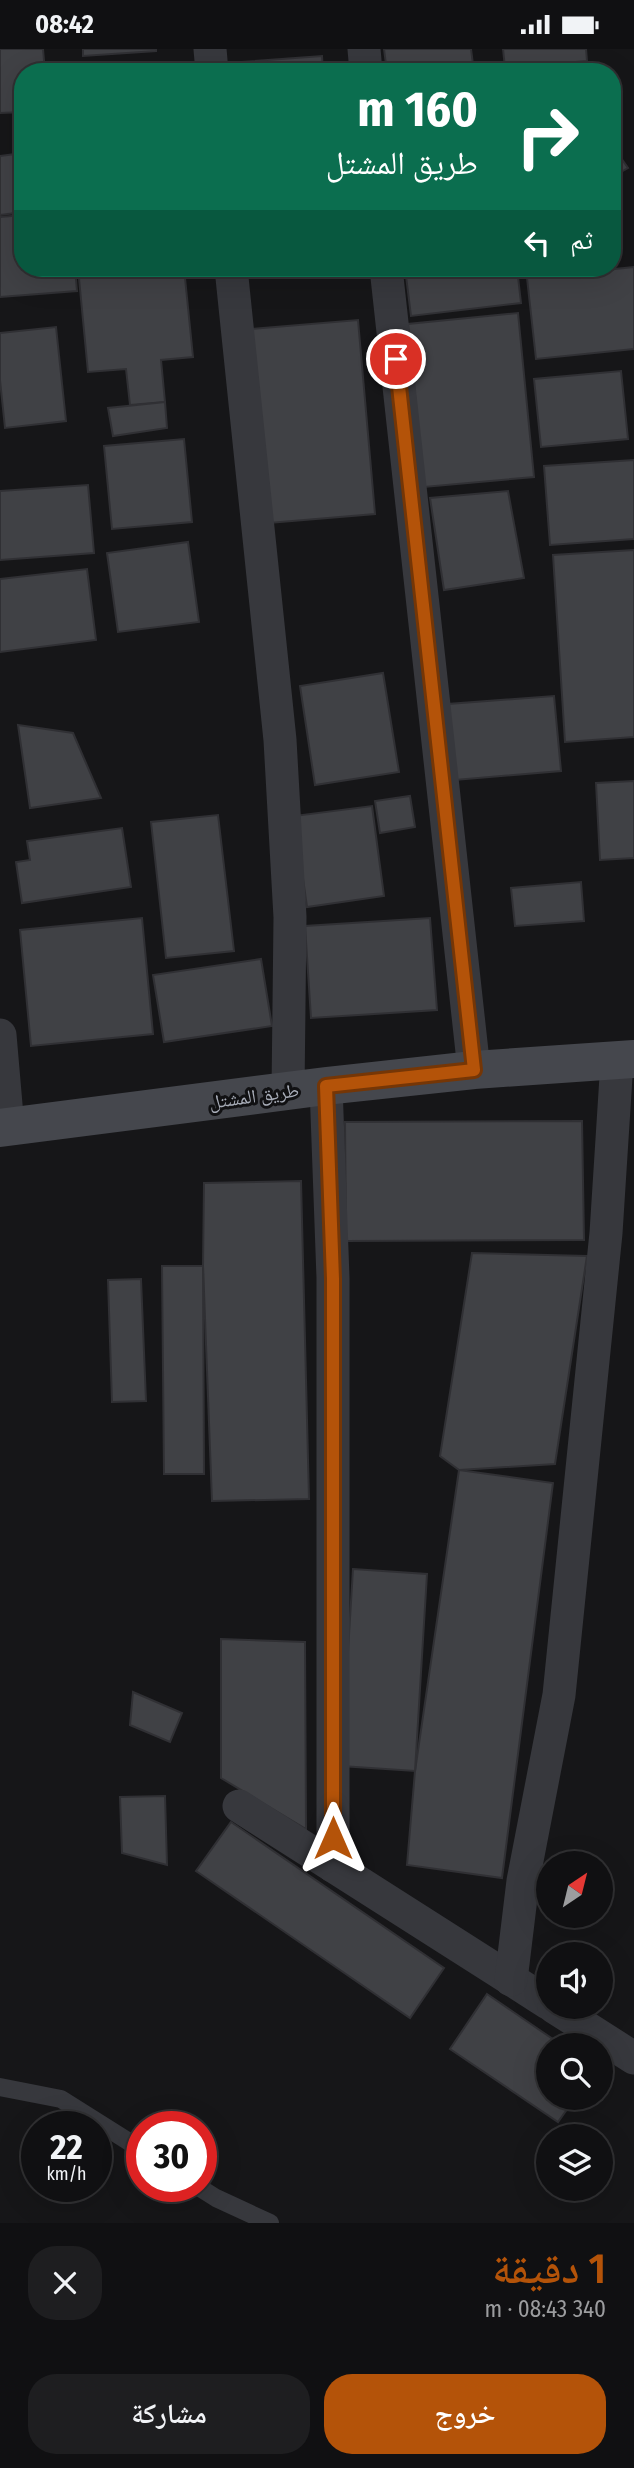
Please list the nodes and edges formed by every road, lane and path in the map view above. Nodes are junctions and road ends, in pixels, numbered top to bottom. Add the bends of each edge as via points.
1 (232, 277) edge
2 (387, 277) edge
3 (0, 1035) edge
4 (625, 1060) edge
5 (474, 1070) junction
6 (326, 1086) junction
7 (288, 1092) junction
8 (4, 1128) edge
9 (239, 1806) dead end
10 (333, 1866) junction
11 (512, 1980) junction
12 (536, 1995) edge
13 (573, 2019) edge
14 (634, 2058) edge
15 (0, 2087) edge
16 (126, 2140) edge
17 (217, 2198) edge
18 (270, 2223) edge

1 - 7 street via 280,740 290,917
2 - 5 street
3 - 8 street
4 - 5 main road, طريق المشتل
4 - 11 street via 559,1695 523,1881
5 - 6 main road, طريق المشتل
6 - 7 main road, طريق المشتل
6 - 10 street via 333,1279
7 - 8 main road, طريق المشتل
9 - 10 street
10 - 11 street
11 - 12 street
13 - 14 street
15 - 16 lane via 61,2099
17 - 18 lane

